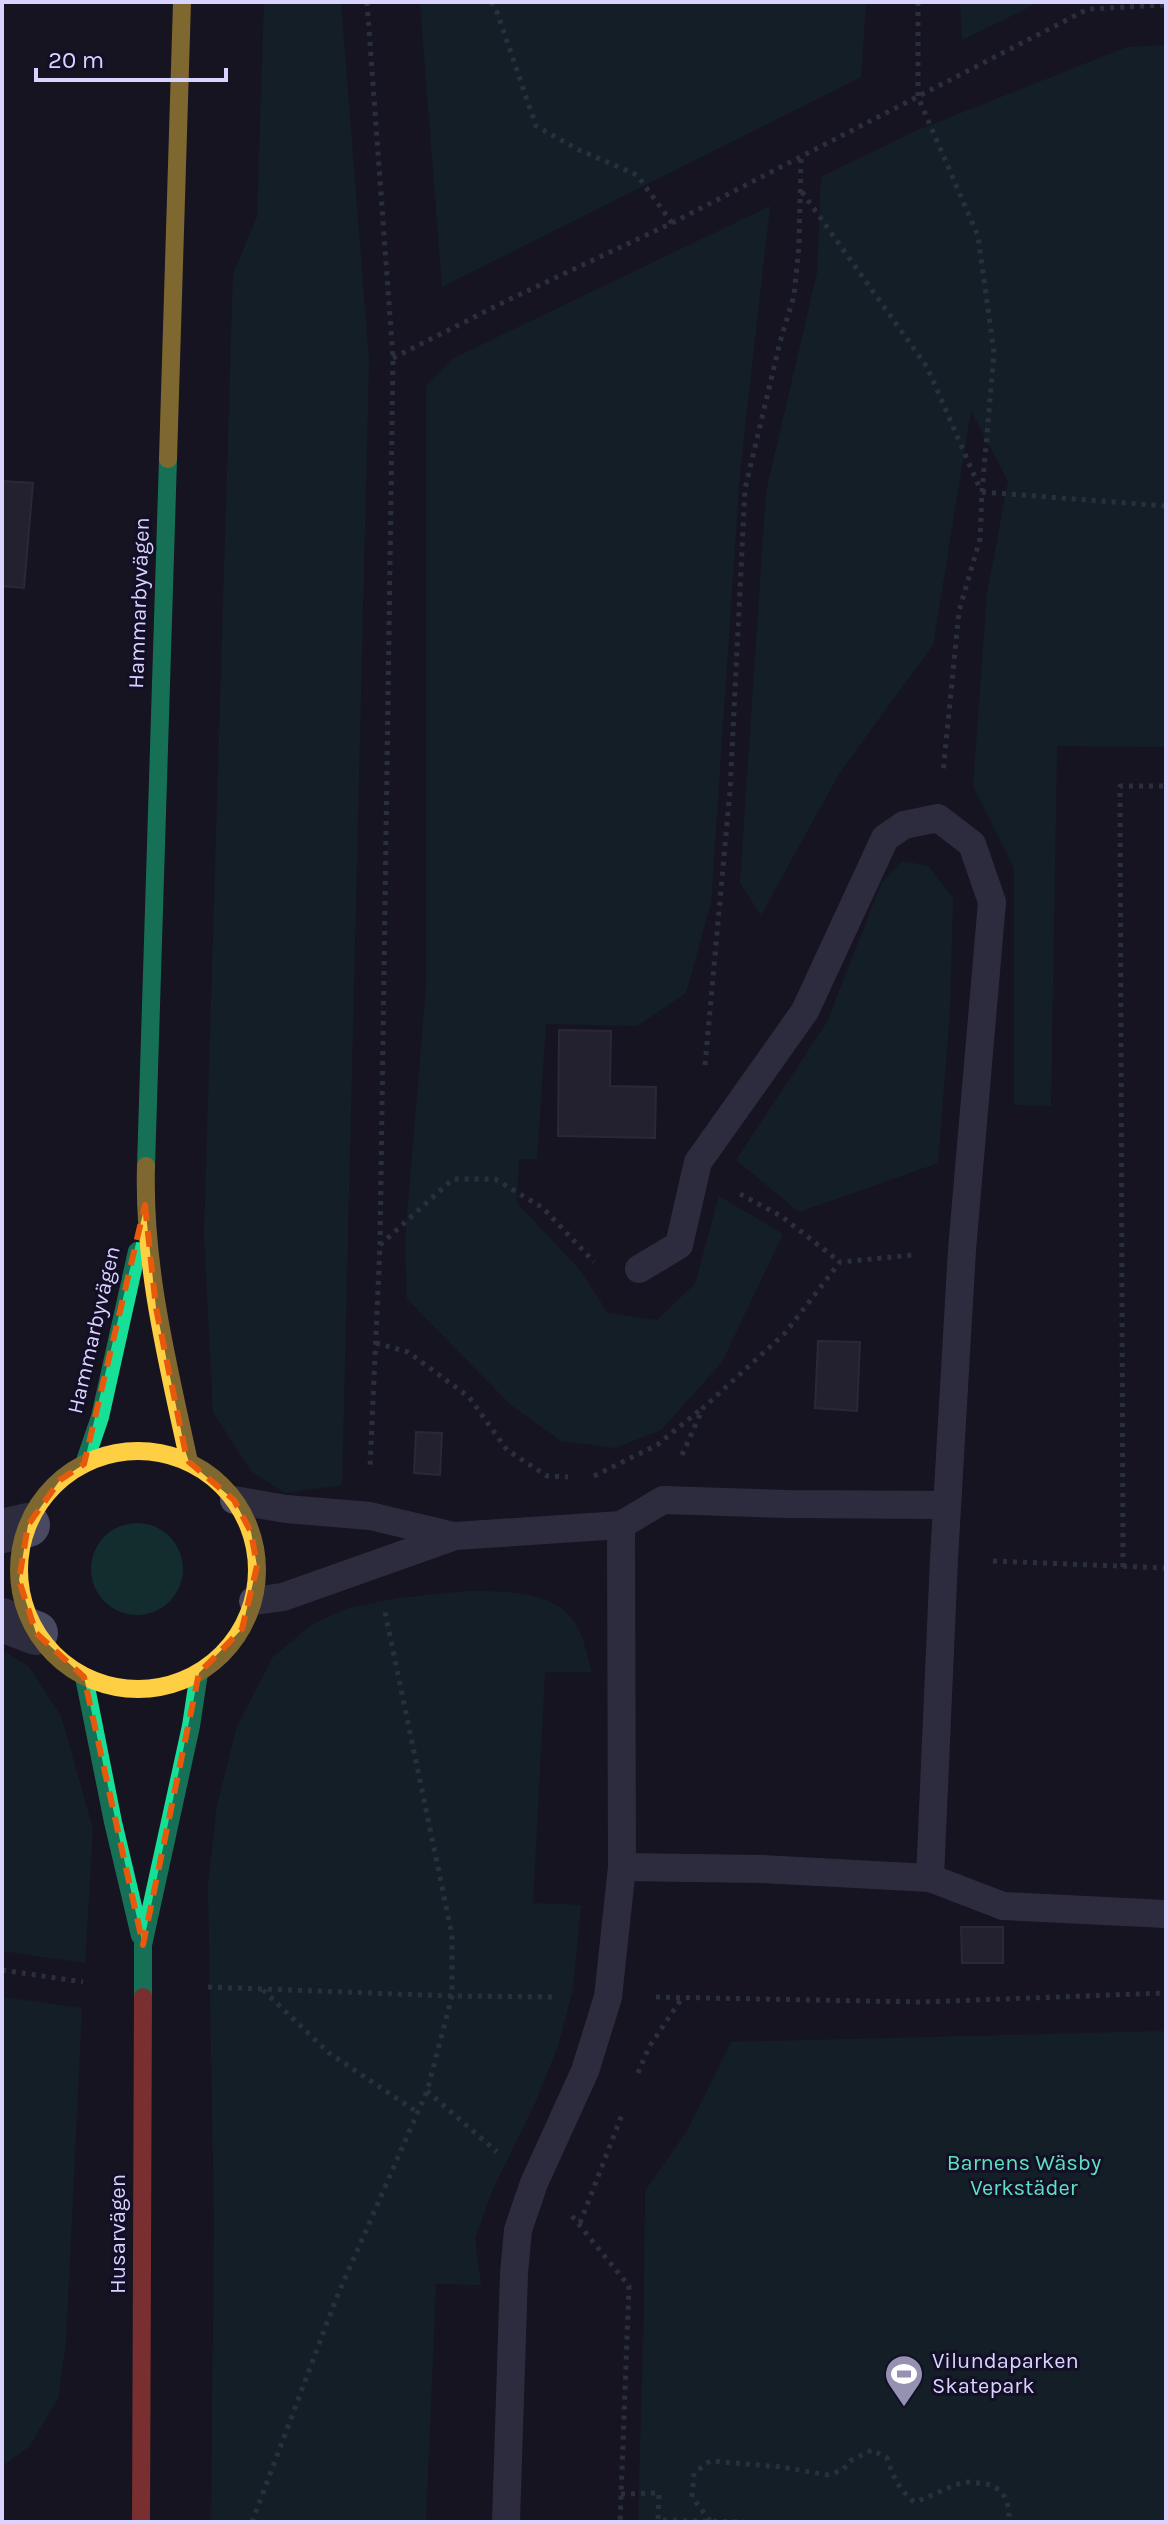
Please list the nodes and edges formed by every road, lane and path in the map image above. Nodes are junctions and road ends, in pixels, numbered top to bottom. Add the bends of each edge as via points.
1 (182, 2) edge
2 (367, 2) edge
3 (491, 2) edge
4 (918, 2) edge
5 (1101, 2) edge
6 (1166, 5) edge
7 (1088, 9) junction
8 (918, 97) junction
9 (801, 158) junction
10 (801, 192) junction
11 (672, 223) junction
12 (393, 358) junction
13 (982, 492) junction
14 (1166, 506) edge
15 (1166, 786) edge
16 (938, 818) junction
17 (705, 1068) dead end
18 (698, 1162) junction
19 (145, 1205) junction
20 (380, 1245) junction
21 (962, 1250) junction
22 (840, 1262) junction
23 (639, 1269) joint
24 (376, 1343) junction
25 (703, 1408) junction
26 (189, 1462) junction
27 (84, 1464) junction
28 (575, 1478) dead end
29 (590, 1478) dead end
30 (234, 1500) junction
31 (663, 1500) junction
32 (947, 1505) junction
33 (370, 1516) junction
34 (621, 1525) junction
35 (15, 1528) edge
36 (455, 1536) junction
37 (944, 1559) junction
38 (375, 1564) junction
39 (1123, 1567) junction
40 (1166, 1568) edge
41 (253, 1601) junction
42 (19, 1627) edge
43 (199, 1673) junction
44 (84, 1677) junction
45 (622, 1867) junction
46 (930, 1878) junction
47 (1166, 1914) edge
48 (143, 1945) junction
49 (2, 1970) edge
50 (83, 1982) dead end
51 (208, 1987) dead end
52 (262, 1989) junction
53 (1166, 1993) edge
54 (452, 1996) junction
55 (608, 1997) junction
56 (682, 1998) junction
57 (637, 2076) dead end
58 (427, 2091) junction
59 (626, 2105) dead end
60 (417, 2113) junction
61 (508, 2161) dead end
62 (569, 2214) dead end
63 (580, 2223) junction
64 (621, 2494) junction
65 (709, 2521) edge
66 (141, 2522) edge
67 (252, 2522) edge
68 (506, 2522) edge
69 (620, 2522) edge
70 (745, 2522) edge
71 (1009, 2522) edge

1 - 19 street, Hammarbyvägen
2 - 12 path
3 - 11 path via 536,126 637,175
4 - 8 path
5 - 7 path
6 - 7 path
7 - 8 path
8 - 9 path
8 - 13 path via 978,236 994,353
9 - 10 path
9 - 11 path
10 - 13 path via 927,367
10 - 17 path via 794,296 745,489 730,791
11 - 12 path
12 - 20 path
13 - 14 path
13 - 16 path via 980,539 959,611
15 - 39 path via 1120,786
16 - 18 lane via 904,825 885,838 805,1011
16 - 21 lane via 972,844 992,902
18 - 22 path
18 - 23 lane via 679,1245
19 - 26 street, Hammarbyvägen via 156,1308
19 - 27 street, Hammarbyvägen via 110,1376
20 - 23 path via 453,1179 495,1179 543,1208 601,1270
20 - 24 path
21 - 22 path
21 - 32 lane
22 - 25 path via 785,1333
24 - 28 path via 408,1352 469,1397 507,1450 547,1476
24 - 33 path
25 - 29 path via 657,1445
25 - 31 path
26 - 27 street via 136,1451
26 - 30 street
27 - 35 street via 60,1480
30 - 33 lane
30 - 41 street via 251,1532 257,1566
31 - 32 lane
31 - 34 lane
32 - 37 lane
33 - 36 lane
34 - 36 lane
34 - 45 lane
35 - 42 street via 25,1608
36 - 38 lane
37 - 39 path
37 - 46 lane
38 - 41 lane via 283,1597
38 - 54 path via 452,1935
39 - 40 path
41 - 43 street via 242,1629 224,1653
42 - 44 street
43 - 44 street via 162,1687 123,1688
43 - 48 street, Husarvägen
44 - 48 street, Husarvägen
45 - 46 lane
45 - 55 lane
46 - 47 lane via 1003,1906
48 - 66 street, Husarvägen
49 - 50 path
51 - 52 path
52 - 54 path
52 - 60 path via 329,2053
53 - 56 path via 921,2002
54 - 55 path
54 - 58 path
55 - 56 path
55 - 68 lane via 585,2071 518,2230
56 - 57 path via 649,2047
58 - 60 path
58 - 61 path
59 - 63 path
60 - 67 path via 336,2299
62 - 63 path
63 - 64 path via 629,2286
64 - 65 path via 659,2493 658,2520
64 - 69 path
65 - 70 path
65 - 71 path via 692,2497 694,2473 710,2461 827,2475 872,2450 887,2458 893,2479 914,2502 963,2482 991,2484 1009,2505

